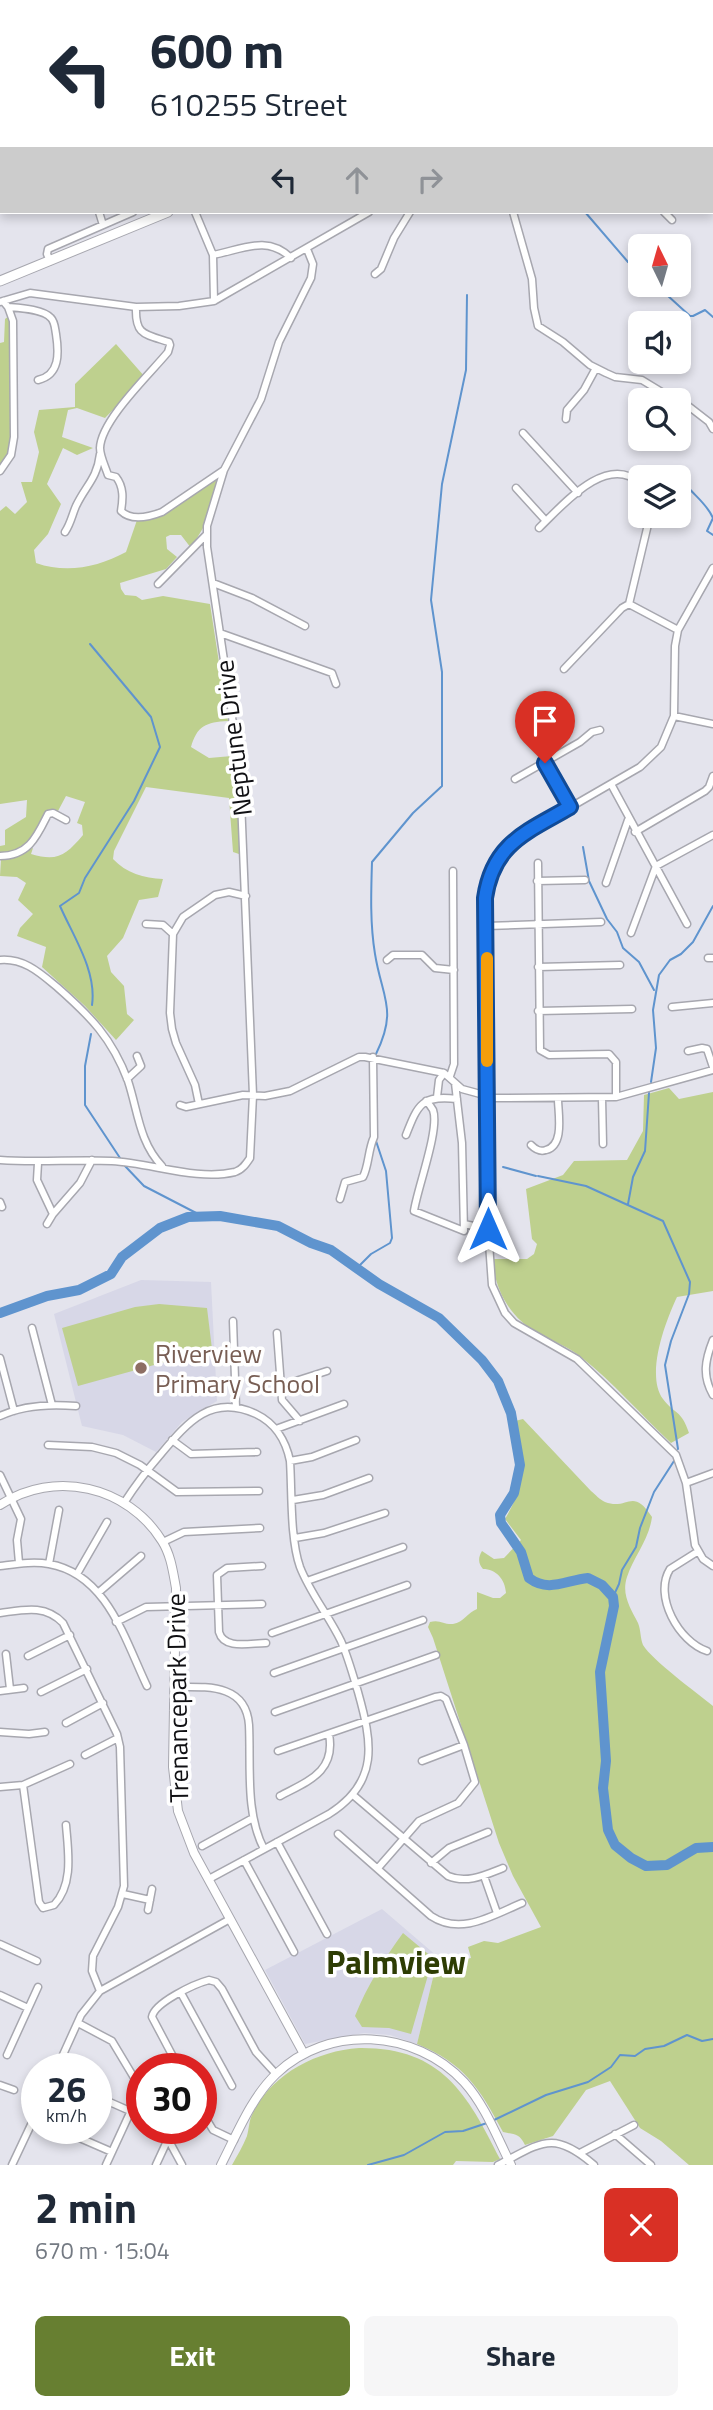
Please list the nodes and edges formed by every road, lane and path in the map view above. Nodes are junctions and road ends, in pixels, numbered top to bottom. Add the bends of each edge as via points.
1 (100, 214) edge
2 (128, 214) edge
3 (163, 214) edge
4 (196, 214) edge
5 (366, 214) edge
6 (409, 214) edge
7 (514, 214) edge
8 (666, 214) edge
9 (672, 220) dead end
10 (103, 225) junction
11 (307, 249) junction
12 (213, 254) junction
13 (291, 258) junction
14 (50, 261) junction
15 (376, 274) dead end
16 (0, 281) edge
17 (214, 301) junction
18 (4, 303) edge
19 (136, 307) junction
20 (596, 368) junction
21 (38, 380) dead end
22 (566, 419) dead end
23 (713, 429) edge
24 (523, 433) dead end
25 (100, 452) junction
26 (224, 470) junction
27 (0, 471) edge
28 (628, 476) edge
29 (516, 488) dead end
30 (578, 493) junction
31 (547, 521) junction
32 (539, 528) dead end
33 (647, 528) edge
34 (65, 532) dead end
35 (206, 535) junction
36 (713, 568) edge
37 (213, 583) junction
38 (159, 584) dead end
39 (629, 604) junction
40 (305, 626) dead end
41 (678, 631) junction
42 (220, 633) junction
43 (564, 669) dead end
44 (336, 684) dead end
45 (674, 716) junction
46 (713, 724) edge
47 (600, 730) dead end
48 (545, 763) junction
49 (713, 776) edge
50 (515, 779) dead end
51 (611, 784) junction
52 (570, 807) junction
53 (66, 820) dead end
54 (628, 820) junction
55 (635, 832) junction
56 (713, 835) edge
57 (0, 856) edge
58 (538, 863) dead end
59 (656, 866) junction
60 (453, 872) dead end
61 (585, 880) dead end
62 (537, 881) junction
63 (606, 883) dead end
64 (246, 896) junction
65 (601, 922) dead end
66 (146, 924) dead end
67 (537, 924) junction
68 (687, 924) dead end
69 (486, 926) junction
70 (631, 933) dead end
71 (173, 934) junction
72 (0, 960) edge
73 (387, 960) dead end
74 (620, 965) dead end
75 (538, 967) junction
76 (454, 970) junction
77 (713, 1003) edge
78 (672, 1007) dead end
79 (632, 1009) dead end
80 (538, 1011) junction
81 (688, 1051) dead end
82 (137, 1056) dead end
83 (373, 1057) junction
84 (713, 1069) edge
85 (447, 1074) junction
86 (127, 1079) junction
87 (455, 1082) junction
88 (253, 1095) junction
89 (486, 1096) junction
90 (437, 1097) junction
91 (616, 1097) junction
92 (602, 1098) junction
93 (457, 1099) junction
94 (558, 1099) junction
95 (426, 1101) junction
96 (198, 1104) junction
97 (180, 1105) dead end
98 (406, 1135) dead end
99 (603, 1144) dead end
100 (531, 1145) dead end
101 (0, 1160) edge
102 (92, 1160) junction
103 (38, 1163) junction
104 (163, 1167) junction
105 (340, 1199) dead end
106 (53, 1214) junction
107 (47, 1224) dead end
108 (464, 1224) junction
109 (488, 1229) junction
110 (233, 1321) dead end
111 (32, 1328) dead end
112 (277, 1333) dead end
113 (713, 1340) edge
114 (0, 1357) edge
115 (327, 1371) dead end
116 (281, 1385) junction
117 (713, 1395) edge
118 (344, 1404) dead end
119 (52, 1405) junction
120 (76, 1406) dead end
121 (236, 1408) junction
122 (14, 1411) junction
123 (0, 1416) edge
124 (300, 1421) junction
125 (276, 1429) junction
126 (172, 1440) junction
127 (356, 1440) dead end
128 (48, 1445) dead end
129 (257, 1452) dead end
130 (290, 1461) junction
131 (147, 1471) junction
132 (713, 1473) edge
133 (0, 1475) edge
134 (369, 1478) dead end
135 (686, 1483) junction
136 (259, 1491) dead end
137 (11, 1497) junction
138 (293, 1500) junction
139 (124, 1503) junction
140 (0, 1505) edge
141 (59, 1510) dead end
142 (386, 1513) dead end
143 (107, 1521) dead end
144 (260, 1528) dead end
145 (295, 1538) junction
146 (163, 1542) junction
147 (403, 1547) dead end
148 (698, 1552) junction
149 (141, 1556) dead end
150 (19, 1563) junction
151 (49, 1564) junction
152 (0, 1566) edge
153 (262, 1566) dead end
154 (713, 1566) edge
155 (77, 1574) junction
156 (307, 1581) junction
157 (407, 1585) dead end
158 (99, 1592) junction
159 (262, 1604) dead end
160 (218, 1606) junction
161 (177, 1608) junction
162 (0, 1613) edge
163 (326, 1614) junction
164 (424, 1620) dead end
165 (116, 1622) junction
166 (272, 1633) dead end
167 (70, 1635) junction
168 (266, 1643) dead end
169 (344, 1648) junction
170 (707, 1651) dead end
171 (6, 1654) dead end
172 (436, 1655) dead end
173 (28, 1656) dead end
174 (87, 1669) junction
175 (274, 1673) dead end
176 (355, 1684) junction
177 (147, 1686) dead end
178 (175, 1687) junction
179 (24, 1688) dead end
180 (10, 1689) junction
181 (0, 1691) edge
182 (41, 1692) dead end
183 (103, 1703) junction
184 (275, 1712) dead end
185 (366, 1721) junction
186 (66, 1724) dead end
187 (0, 1732) edge
188 (45, 1732) dead end
189 (329, 1734) junction
190 (118, 1738) junction
191 (464, 1745) junction
192 (278, 1751) dead end
193 (85, 1755) dead end
194 (422, 1761) dead end
195 (70, 1764) dead end
196 (23, 1785) junction
197 (0, 1787) edge
198 (353, 1795) junction
199 (280, 1796) dead end
200 (253, 1818) junction
201 (66, 1825) dead end
202 (488, 1832) dead end
203 (338, 1834) dead end
204 (404, 1838) junction
205 (278, 1842) junction
206 (202, 1846) dead end
207 (264, 1849) junction
208 (244, 1860) junction
209 (431, 1863) junction
210 (378, 1868) junction
211 (503, 1868) dead end
212 (484, 1876) junction
213 (209, 1879) junction
214 (152, 1889) dead end
215 (123, 1894) junction
216 (150, 1900) junction
217 (522, 1903) dead end
218 (148, 1910) dead end
219 (497, 1913) junction
220 (230, 1919) junction
221 (327, 1934) dead end
222 (0, 1944) edge
223 (294, 1952) dead end
224 (37, 1961) dead end
225 (38, 1987) dead end
226 (100, 1991) junction
227 (181, 1993) junction
228 (0, 1995) edge
229 (28, 2008) junction
230 (78, 2023) junction
231 (64, 2053) edge
232 (171, 2053) edge
233 (304, 2054) junction
234 (6, 2055) dead end
235 (126, 2065) edge
236 (276, 2074) junction
237 (0, 2085) edge
238 (232, 2085) dead end
239 (14, 2090) dead end
240 (126, 2120) edge
241 (634, 2125) dead end
242 (217, 2132) edge
243 (615, 2134) junction
244 (234, 2140) junction
245 (22, 2144) edge
246 (94, 2144) edge
247 (166, 2144) edge
248 (171, 2144) edge
249 (112, 2152) junction
250 (580, 2153) junction
251 (510, 2162) edge
252 (12, 2165) edge
253 (106, 2165) edge
254 (156, 2165) edge
255 (182, 2165) edge
256 (221, 2165) edge
257 (498, 2165) edge
258 (594, 2165) edge
259 (651, 2165) edge

1 - 10 street
2 - 10 street
3 - 14 main road
4 - 12 street
5 - 11 street
6 - 15 street
7 - 20 street via 532,279 536,321
8 - 9 street
10 - 14 street via 48,249
11 - 13 street
11 - 26 street, Neptune Drive via 313,264 311,278 284,330 261,398
12 - 13 street via 267,246 279,248
12 - 17 street
13 - 17 street
14 - 16 main road
17 - 19 street
18 - 19 street via 36,293
18 - 21 street via 48,315 54,323 58,348 54,370
18 - 27 street via 13,321 14,437 11,455
19 - 25 street via 139,330 170,345 115,413
20 - 22 street via 567,410
20 - 23 street via 615,377 642,380 678,398
24 - 30 street
25 - 26 street via 107,475 120,483 121,511 130,517 162,512
25 - 34 street via 96,476 77,503
26 - 35 street, Neptune Drive
28 - 30 street via 615,473 596,478
29 - 31 street
30 - 31 street
31 - 32 street
33 - 39 street
35 - 37 street, Neptune Drive
35 - 38 street
36 - 41 street
37 - 40 street
37 - 42 street, Neptune Drive
39 - 41 street
39 - 43 street
41 - 45 street
42 - 44 street via 332,673
42 - 64 street, Neptune Drive via 239,774
45 - 46 street
45 - 51 street via 661,747 640,767
47 - 48 street
48 - 50 street
48 - 52 street
49 - 55 street via 705,791
51 - 52 street
51 - 54 street
52 - 69 street via 517,838 503,852 487,884
53 - 57 street via 48,814 40,834 28,846
54 - 55 street
54 - 63 street
55 - 59 street
56 - 59 street
58 - 62 street
59 - 68 street
59 - 70 street
60 - 76 street
61 - 62 street
62 - 67 street
64 - 71 street via 215,895 183,917
64 - 88 street, Neptune Drive
65 - 67 street
66 - 71 street via 163,925
67 - 69 street
67 - 75 street
69 - 89 street
71 - 96 street via 172,1029
72 - 86 street via 23,963 79,1006 110,1043
73 - 76 street via 393,955 422,955 435,968
74 - 75 street
75 - 80 street
76 - 85 street via 454,1064
77 - 78 street
79 - 80 street
80 - 91 street via 543,1054 609,1054 616,1062
81 - 84 street via 707,1049
82 - 86 street via 141,1066
83 - 85 street
83 - 88 street via 359,1057 290,1091
83 - 105 street via 374,1137 363,1178 345,1182
84 - 91 street
85 - 87 street
85 - 90 street via 439,1080
86 - 104 street via 145,1144
87 - 89 street
87 - 93 street
88 - 96 street
88 - 104 street, Neptune Drive via 250,1158 242,1168 205,1173
89 - 94 street
89 - 109 street
90 - 93 street
90 - 95 street
91 - 92 street
92 - 94 street
92 - 99 street
93 - 108 street
94 - 100 street via 556,1143 542,1151
95 - 98 street via 416,1109
95 - 108 street via 434,1117 414,1211 464,1231
96 - 97 street
101 - 103 street, Neptune Drive
102 - 103 street, Neptune Drive
102 - 104 street, Neptune Drive
102 - 106 street via 80,1183
103 - 106 street via 37,1180
106 - 107 street
108 - 109 street
109 - 135 street via 492,1284 505,1313 525,1331 569,1353 587,1368 676,1455
110 - 121 street
111 - 119 street
112 - 116 street
113 - 117 street via 705,1376
114 - 122 street
115 - 116 street
116 - 124 street via 284,1405
118 - 124 street
119 - 120 street
119 - 122 street
121 - 125 street via 259,1416
121 - 126 street via 200,1414
122 - 123 street
124 - 125 street
125 - 130 street
126 - 129 street via 191,1454
126 - 131 street
127 - 130 street
128 - 131 street via 116,1453
130 - 138 street
131 - 136 street via 177,1492
131 - 139 street
132 - 135 street
133 - 137 street
134 - 138 street via 323,1495
135 - 148 street
137 - 139 street, Trenancepark Drive via 40,1487 70,1485
137 - 140 street, Trenancepark Drive
137 - 150 street via 21,1519
138 - 145 street
139 - 146 street, Trenancepark Drive
141 - 151 street
142 - 145 street via 324,1534
143 - 155 street
144 - 146 street via 184,1532
145 - 156 street
146 - 161 street, Trenancepark Drive via 172,1565
147 - 156 street
148 - 154 street
148 - 170 street via 670,1569 665,1583 674,1624 694,1645
149 - 158 street
150 - 151 street
150 - 152 street
151 - 155 street
153 - 160 street via 219,1572
155 - 158 street
156 - 163 street
157 - 163 street
158 - 165 street
159 - 160 street
160 - 161 street
160 - 168 street via 224,1642
161 - 165 street via 146,1607
161 - 178 street, Trenancepark Drive
162 - 167 street via 48,1612
163 - 166 street
163 - 169 street
164 - 169 street
165 - 177 street
167 - 173 street
167 - 174 street
169 - 175 street
169 - 176 street
171 - 180 street
172 - 176 street
174 - 182 street
174 - 183 street
176 - 184 street
176 - 185 street
178 - 200 street via 218,1689 242,1703 249,1719
178 - 213 street, Trenancepark Drive via 174,1793 185,1833
179 - 180 street
180 - 181 street
183 - 186 street
183 - 190 street
185 - 189 street
185 - 191 street via 441,1696 449,1703
185 - 198 street via 368,1762
187 - 188 street
189 - 192 street
189 - 199 street via 330,1753 323,1770
190 - 193 street
190 - 215 street
191 - 194 street
191 - 204 street via 473,1787 458,1803 422,1819
195 - 196 street
196 - 197 street
196 - 201 street via 43,1908 54,1905 66,1884
198 - 204 street
198 - 205 street via 330,1814
200 - 206 street
200 - 207 street
202 - 209 street via 449,1848
203 - 210 street
204 - 209 street
204 - 210 street
205 - 207 street
205 - 221 street
207 - 208 street
208 - 213 street
208 - 223 street
209 - 212 street via 454,1878
210 - 219 street via 442,1922 468,1924
211 - 212 street
212 - 219 street
213 - 220 street, Trenancepark Drive
214 - 216 street
215 - 216 street
215 - 226 street via 93,1956 93,1977
216 - 218 street
217 - 219 street
220 - 226 street
220 - 233 street, Trenancepark Drive
222 - 224 street
225 - 229 street
226 - 230 street
227 - 232 street via 160,2004 152,2015
227 - 236 street via 204,1981 216,1982 256,2052
227 - 238 street
228 - 229 street
229 - 234 street
230 - 231 street
230 - 235 street via 112,2041
233 - 236 street
233 - 251 street via 355,2039 411,2047 435,2059 464,2082
236 - 244 street
237 - 239 street
240 - 249 street
241 - 243 street
242 - 244 street
243 - 250 street
243 - 259 street
244 - 256 street
245 - 252 street
246 - 249 street
247 - 254 street
248 - 255 street
249 - 253 street
250 - 251 street via 565,2144 545,2143
250 - 258 street
251 - 257 street

